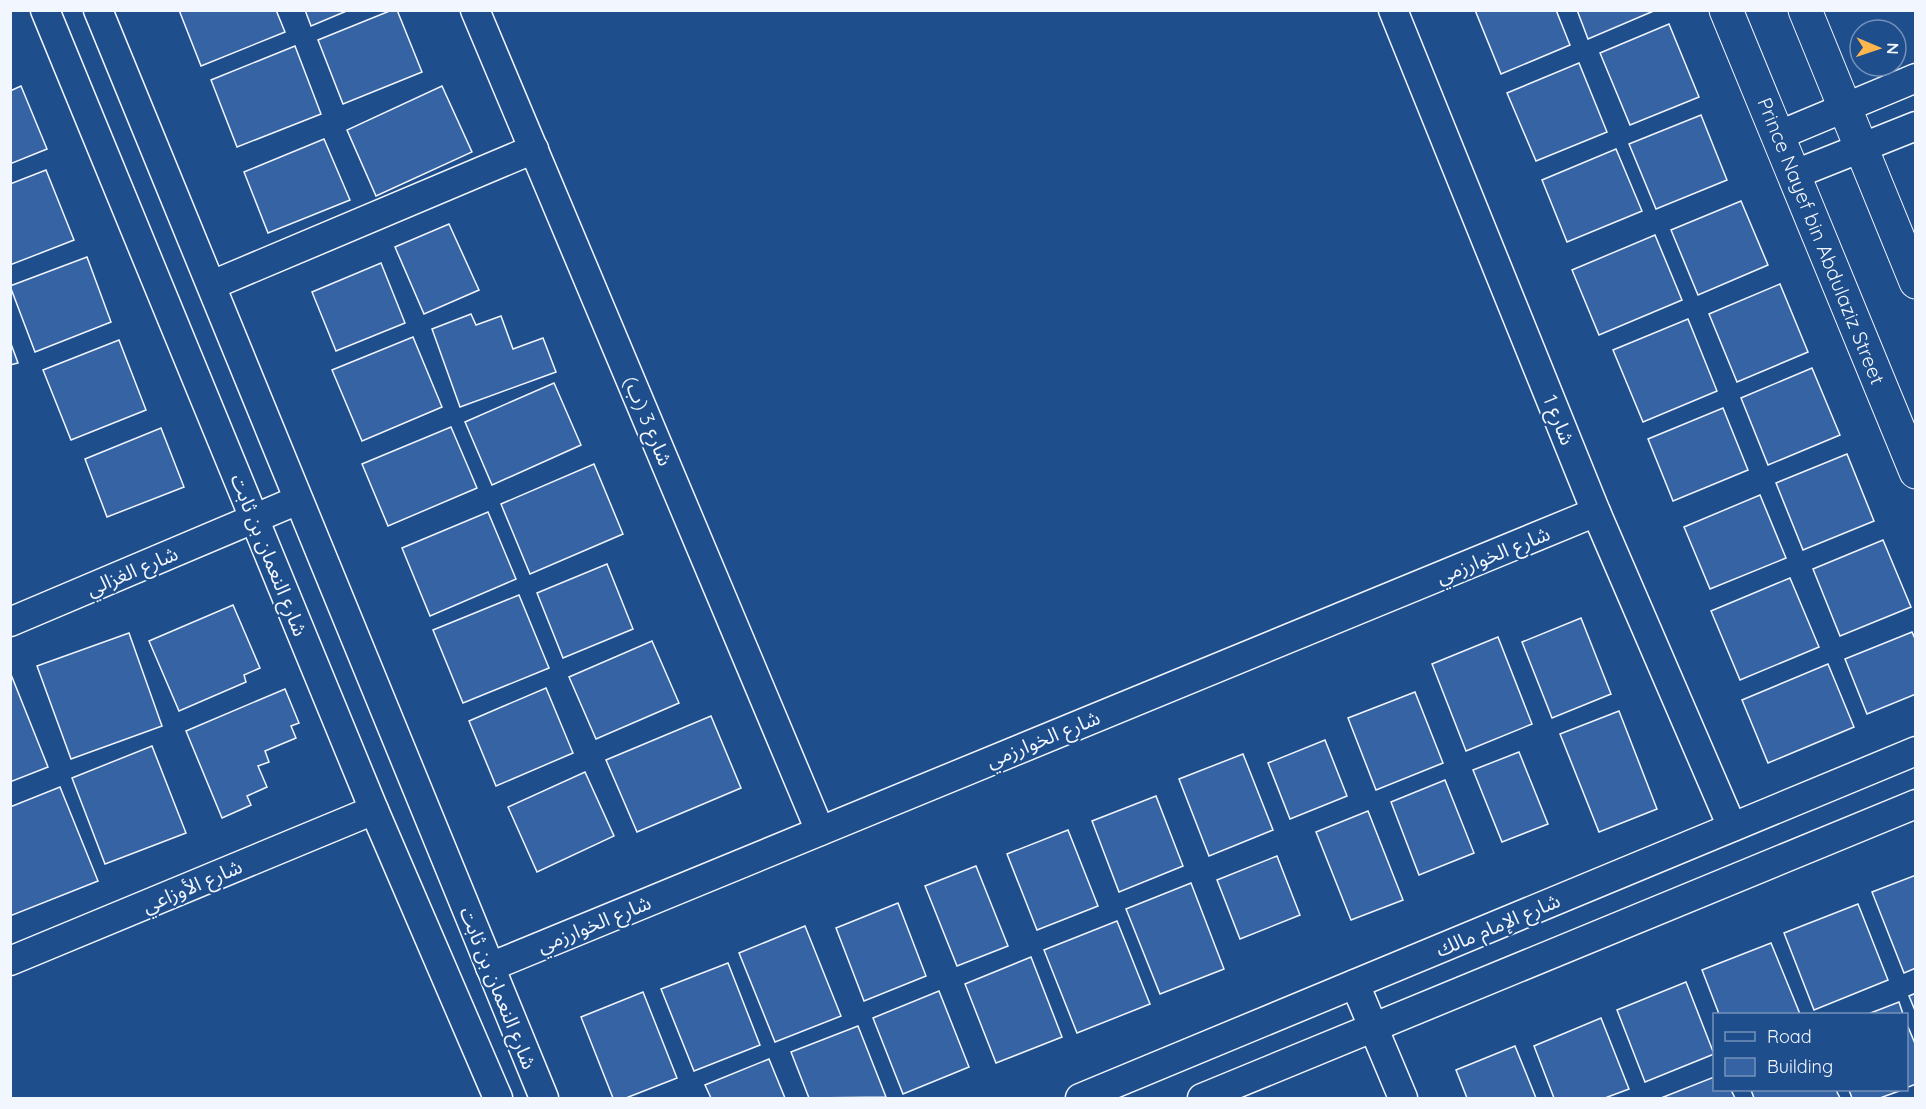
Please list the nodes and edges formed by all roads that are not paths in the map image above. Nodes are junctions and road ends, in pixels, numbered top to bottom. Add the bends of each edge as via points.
1 (45, 10) edge
2 (99, 10) edge
3 (475, 10) edge
4 (1393, 10) edge
5 (1726, 10) edge
6 (1805, 10) edge
7 (1916, 78) edge
8 (1845, 107) junction
9 (1916, 126) edge
10 (1777, 136) junction
11 (1861, 147) junction
12 (534, 149) junction
13 (1793, 174) junction
14 (1916, 282) edge
15 (212, 285) junction
16 (1916, 472) edge
17 (298, 500) junction
18 (1596, 512) junction
19 (254, 520) junction
20 (10, 622) edge
21 (1916, 751) edge
22 (1916, 804) edge
23 (374, 810) junction
24 (1732, 827) junction
25 (820, 831) junction
26 (10, 961) edge
27 (490, 967) junction
28 (1355, 984) junction
29 (1373, 1028) junction
30 (498, 1098) edge
31 (544, 1098) edge
32 (1080, 1098) edge
33 (1203, 1098) edge
34 (1403, 1098) edge

1 - 19 street, شارع النعمان بن ثابت
2 - 15 street, شارع النعمان بن ثابت
3 - 12 street, شارع 3 (ب)
4 - 18 street, شارع 1
5 - 10 main road, Prince Nayef bin Abdulaziz Street
6 - 8 main road
7 - 8 street
8 - 10 street
8 - 11 main road
9 - 11 street
10 - 13 main road, Prince Nayef bin Abdulaziz Street
11 - 13 street
11 - 14 main road
12 - 15 street
12 - 25 street, شارع 3 (ب)
13 - 16 main road, Prince Nayef bin Abdulaziz Street
15 - 17 street, شارع النعمان بن ثابت
17 - 19 street, شارع الغزالي
17 - 27 street, شارع النعمان بن ثابت
18 - 24 street, شارع 1
18 - 25 street, شارع الخوارزمي
19 - 20 street, شارع الغزالي
19 - 23 street, شارع النعمان بن ثابت
21 - 24 street, شارع الإمام مالك
22 - 29 street
23 - 26 street, شارع الأوزاعي
23 - 30 street, شارع النعمان بن ثابت
24 - 28 street, شارع الإمام مالك
25 - 27 street, شارع الخوارزمي
27 - 31 street, شارع النعمان بن ثابت
28 - 29 street
28 - 32 street, شارع الإمام مالك
29 - 33 street
29 - 34 street

